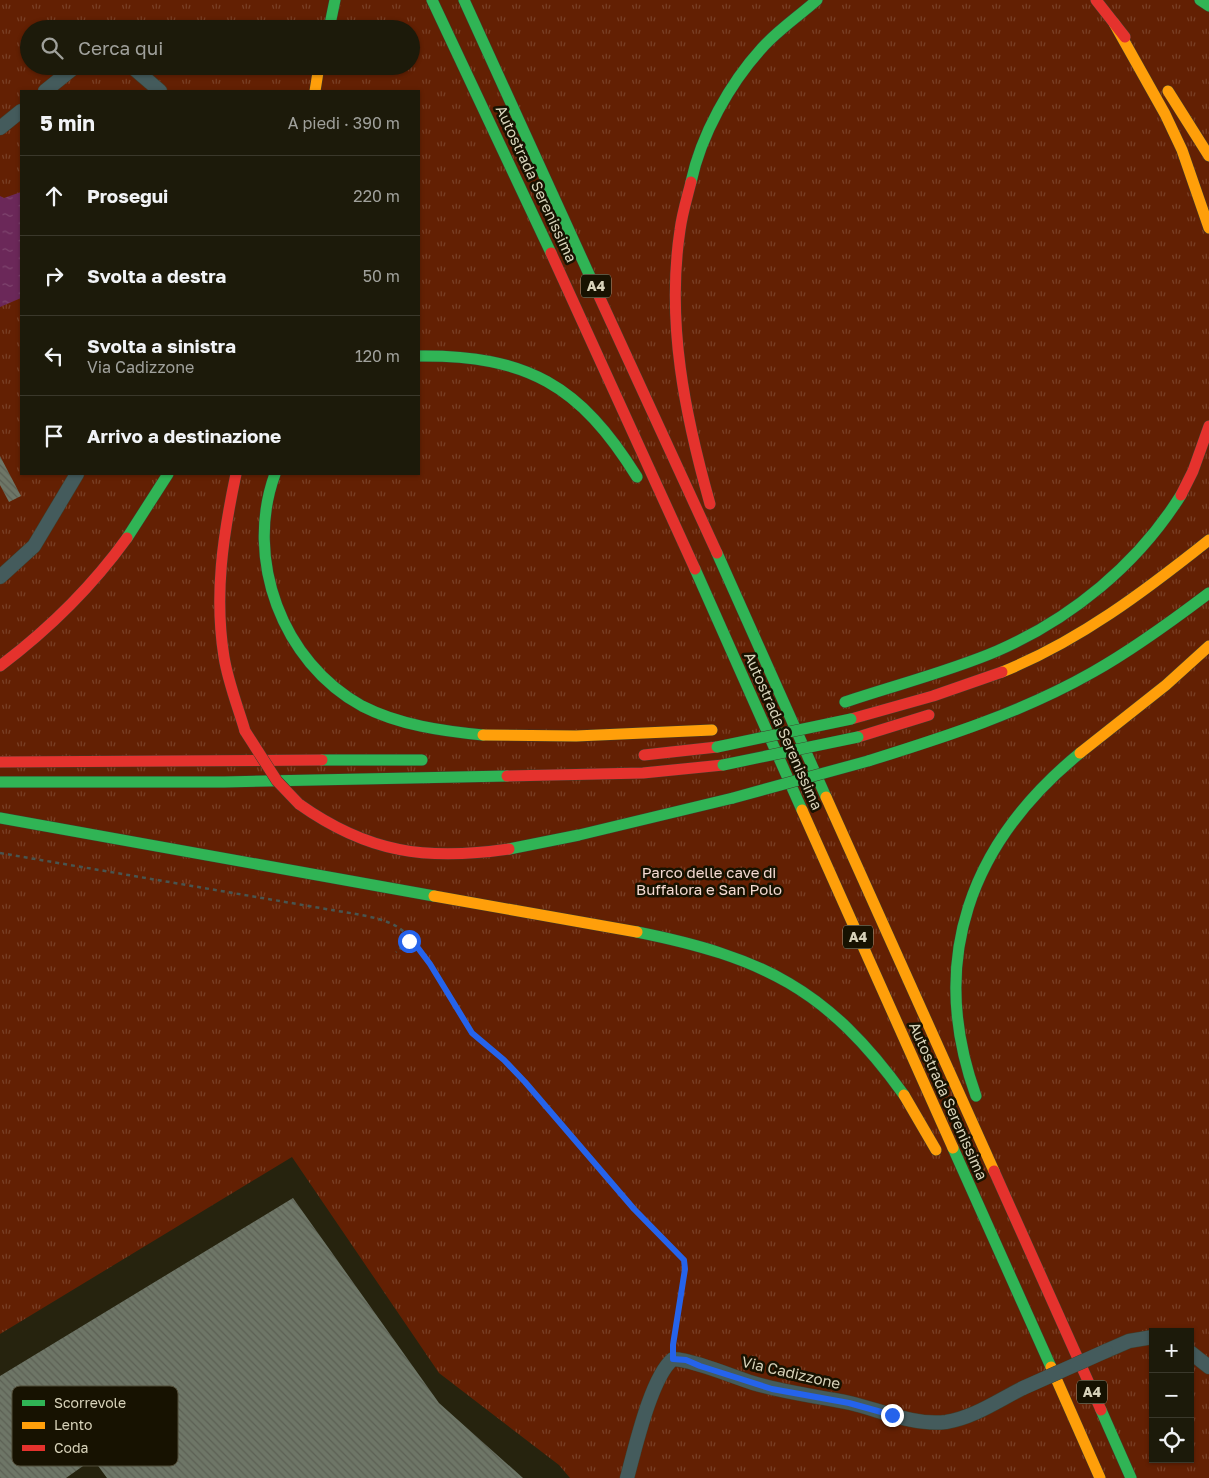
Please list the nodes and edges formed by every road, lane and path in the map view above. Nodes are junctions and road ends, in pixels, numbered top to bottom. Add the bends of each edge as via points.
1 (335, 0) edge
2 (432, 0) edge
3 (464, 0) edge
4 (818, 0) edge
5 (1096, 0) edge
6 (1200, 0) edge
7 (1209, 6) edge
8 (331, 20) edge
9 (1114, 23) junction
10 (65, 75) edge
11 (141, 75) edge
12 (316, 75) edge
13 (317, 75) edge
14 (47, 90) edge
15 (159, 90) edge
16 (310, 90) edge
17 (315, 90) edge
18 (20, 112) edge
19 (0, 128) edge
20 (1209, 156) edge
21 (1209, 228) edge
22 (420, 356) edge
23 (1209, 426) edge
24 (77, 475) edge
25 (167, 475) edge
26 (236, 475) edge
27 (275, 475) edge
28 (1203, 529) dead end
29 (1209, 540) edge
30 (689, 556) junction
31 (726, 573) junction
32 (0, 577) edge
33 (1154, 585) junction
34 (1209, 593) edge
35 (1209, 646) edge
36 (0, 666) edge
37 (840, 703) dead end
38 (798, 712) dead end
39 (936, 713) dead end
40 (750, 722) dead end
41 (717, 729) dead end
42 (632, 755) dead end
43 (437, 760) dead end
44 (0, 762) edge
45 (0, 782) edge
46 (0, 818) edge
47 (0, 853) edge
48 (409, 941) junction
49 (396, 952) dead end
50 (980, 1105) dead end
51 (1003, 1161) dead end
52 (942, 1164) dead end
53 (990, 1261) dead end
54 (1054, 1306) junction
55 (1029, 1316) junction
56 (1149, 1338) edge
57 (1194, 1355) edge
58 (673, 1359) junction
59 (1209, 1367) edge
60 (627, 1478) edge
61 (1100, 1478) edge
62 (1131, 1478) edge

1 - 8 highway
2 - 30 highway, Autostrada Serenissima / A4
3 - 31 highway, Autostrada Serenissima / A4
4 - 31 highway via 748,64 718,110 694,162 678,230 675,296 681,387 693,444 719,533
5 - 9 highway
6 - 7 highway
9 - 20 highway via 1167,90
9 - 21 highway via 1182,150
10 - 14 street
11 - 15 street
12 - 16 highway
13 - 17 highway
18 - 19 street
22 - 30 highway via 454,354 490,359 538,375 578,400 626,456
23 - 37 highway via 1180,496 1129,561 1095,591 1055,619 997,650
24 - 32 street via 34,546
25 - 36 highway via 96,581 24,649
26 - 34 highway, bridge via 225,525 219,617 224,658 245,731 277,781 299,804 327,824 380,846 435,854 474,854 545,844 732,798 941,739 1074,683 1134,647
27 - 41 highway via 266,510 264,542 273,597 298,649 346,697 379,714 411,724 456,734 508,739
28 - 33 highway
29 - 33 highway
30 - 55 highway, Autostrada Serenissima / A4
31 - 54 highway, Autostrada Serenissima / A4
33 - 42 highway, bridge via 1061,644 928,698 852,719 717,747
35 - 50 highway via 1138,710 1066,765 1032,797 997,846 975,888 963,920 957,950 956,1001 960,1044
38 - 40 highway
39 - 45 highway, bridge via 858,737 723,765 642,773 224,782
43 - 44 highway
46 - 52 highway via 573,920 694,944 735,956 803,991 862,1041 912,1104
47 - 48 path via 340,911 400,927
48 - 49 path
48 - 58 path via 430,964 472,1033 525,1082 634,1209 684,1260
51 - 54 highway via 1036,1247
53 - 55 highway
54 - 62 highway, Autostrada Serenissima / A4
55 - 61 highway, Autostrada Serenissima / A4
56 - 58 street, Via Cadizzone, bridge via 1129,1341 967,1416 946,1422 923,1421 772,1389 686,1360
57 - 59 street
58 - 60 street via 661,1373

